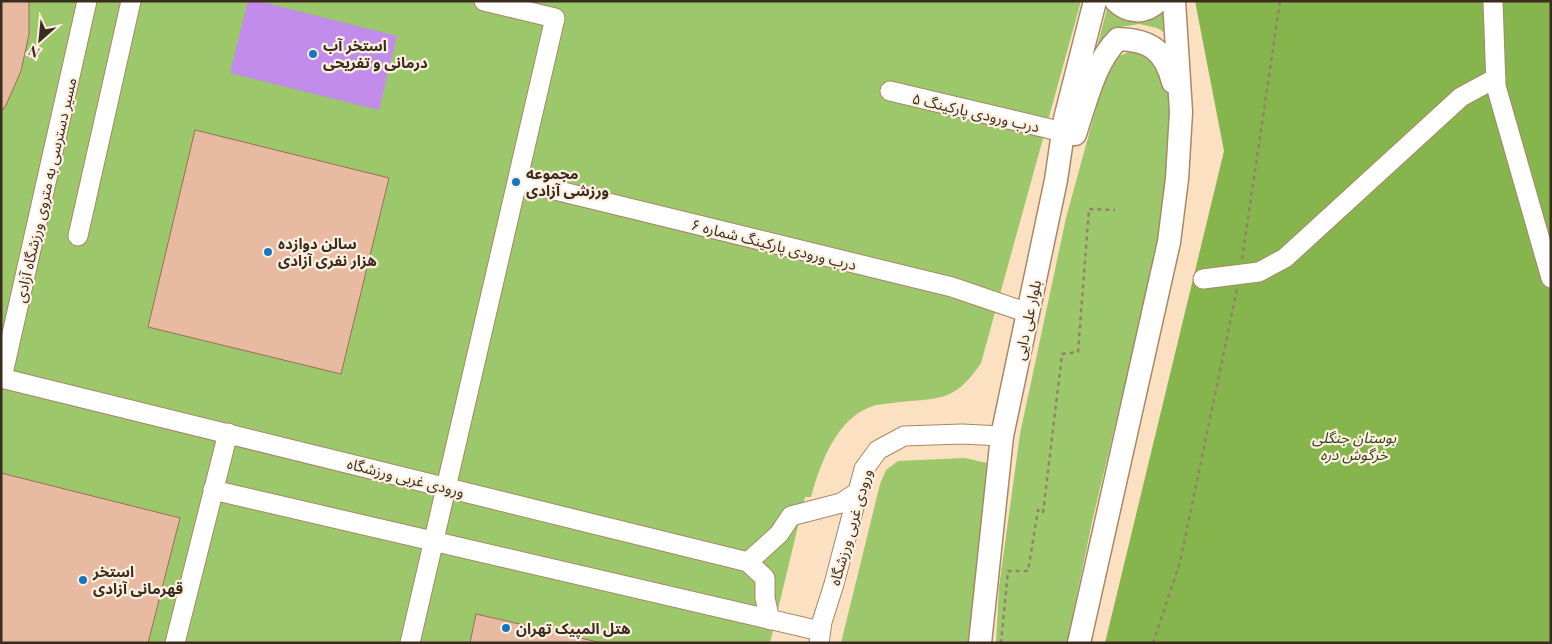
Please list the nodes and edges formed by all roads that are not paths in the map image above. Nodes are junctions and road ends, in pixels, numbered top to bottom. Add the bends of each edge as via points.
1 (87, 1) edge
2 (131, 1) edge
3 (484, 1) edge
4 (1095, 1) edge
5 (1116, 1) edge
6 (1158, 1) edge
7 (1174, 1) edge
8 (1493, 1) edge
9 (1496, 78) junction
10 (890, 91) dead end
11 (1181, 112) junction
12 (1063, 132) junction
13 (1056, 180) junction
14 (518, 181) junction
15 (78, 236) dead end
16 (1551, 278) edge
17 (1203, 279) dead end
18 (1028, 313) junction
19 (2, 378) edge
20 (228, 433) junction
21 (1002, 436) junction
22 (446, 487) junction
23 (214, 490) junction
24 (858, 492) junction
25 (433, 541) junction
26 (748, 562) junction
27 (770, 620) junction
28 (820, 637) edge
29 (175, 643) edge
30 (410, 643) edge
31 (980, 643) edge
32 (1079, 643) edge

1 - 19 lane, مسیر دسترسی به متروی ورزشگاه آزادی
2 - 15 lane
3 - 14 lane via 555,18
4 - 12 main road, بلوار علی دایی
5 - 6 main road via 1133,11 1152,7
7 - 11 main road
8 - 9 lane
9 - 16 lane
9 - 17 lane via 1461,97 1286,258 1259,272
10 - 12 lane, درب ورودی پارکینگ ۵
11 - 13 main road via 1163,56 1151,46 1118,39 1102,61
11 - 32 main road via 1170,242
12 - 13 main road, بلوار علی دایی
13 - 18 main road, بلوار علی دایی
14 - 18 lane, درب ورودی پارکینگ شماره ۶ via 952,287
14 - 22 lane
18 - 21 main road, بلوار علی دایی
19 - 20 lane, ورودی غربی ورزشگاه
20 - 22 lane, ورودی غربی ورزشگاه
20 - 23 lane
21 - 24 lane, ورودی غربی ورزشگاه via 904,436 878,450 864,469
21 - 31 main road, بلوار علی دایی
22 - 25 lane
22 - 26 lane, ورودی غربی ورزشگاه
23 - 25 lane
23 - 29 lane
24 - 26 lane via 841,503 791,516 779,534
24 - 28 lane, ورودی غربی ورزشگاه
25 - 27 lane
25 - 30 lane
26 - 27 lane via 765,578
27 - 28 lane

